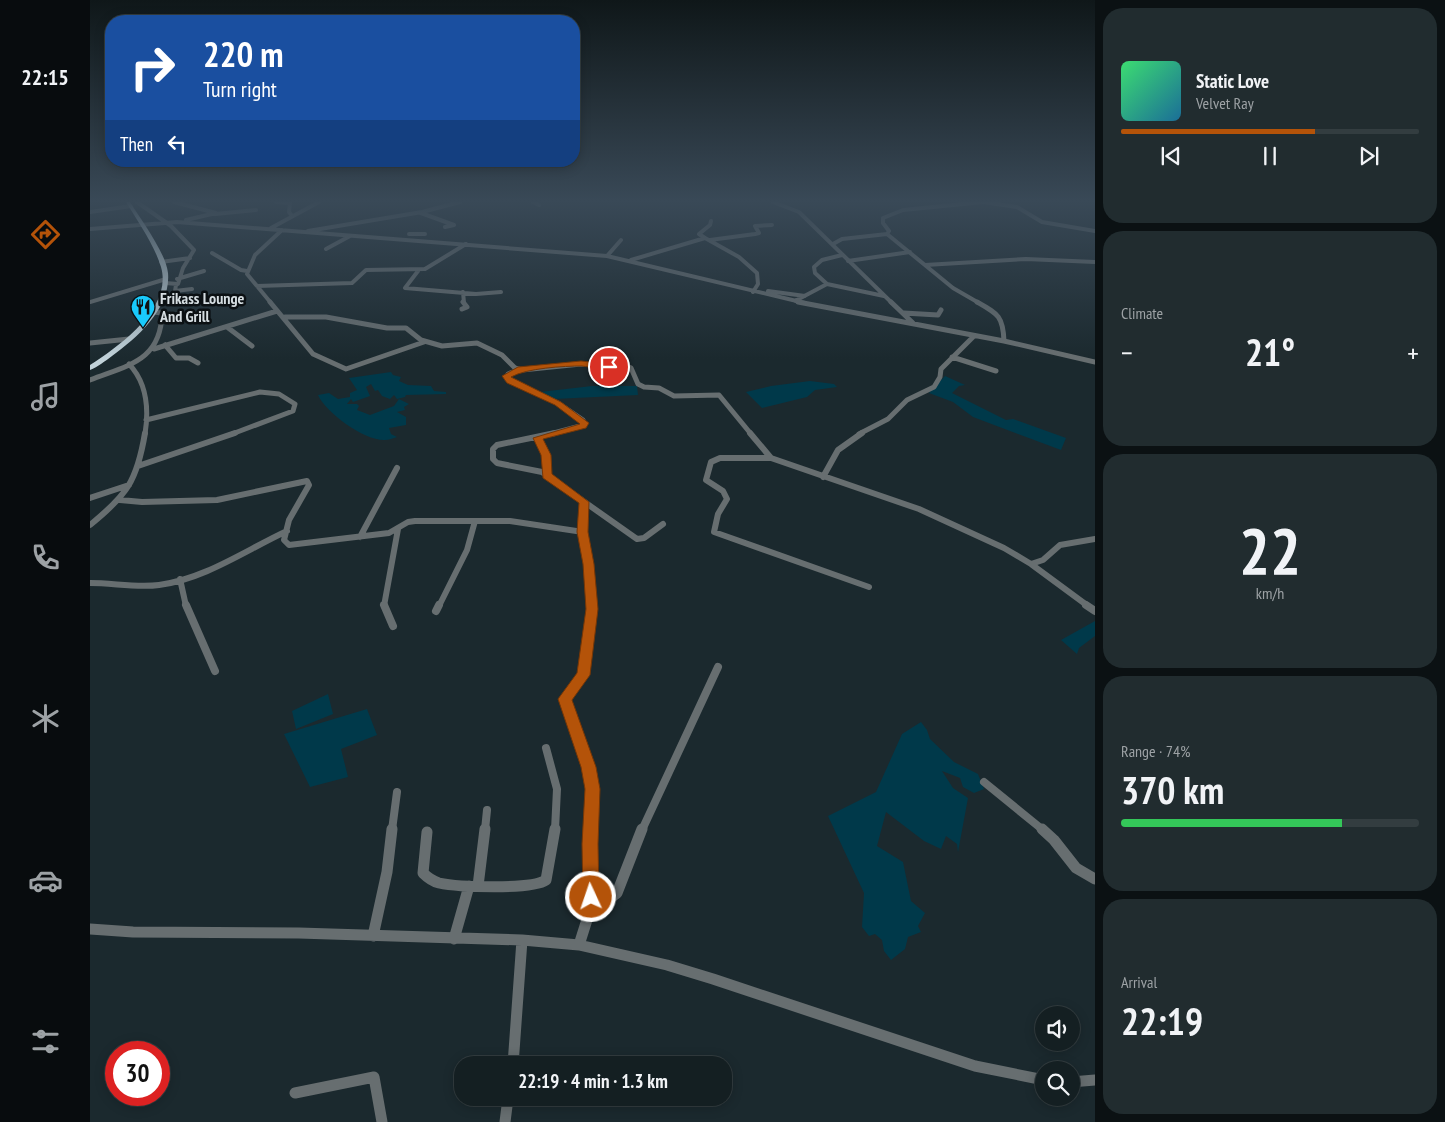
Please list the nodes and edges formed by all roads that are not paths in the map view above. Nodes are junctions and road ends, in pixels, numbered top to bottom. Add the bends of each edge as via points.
1 (157, 254) edge
2 (193, 254) edge
3 (214, 254) edge
4 (257, 254) edge
5 (450, 254) edge
6 (588, 254) edge
7 (652, 254) edge
8 (734, 254) edge
9 (895, 254) edge
10 (913, 254) edge
11 (842, 255) joint
12 (607, 256) joint
13 (190, 258) junction
14 (631, 260) junction
15 (161, 262) junction
16 (848, 262) junction
17 (1095, 262) edge
18 (925, 265) junction
19 (204, 271) dead end
20 (247, 271) junction
21 (418, 271) junction
22 (180, 278) junction
23 (165, 281) junction
24 (828, 284) junction
25 (176, 285) junction
26 (257, 286) junction
27 (192, 289) dead end
28 (768, 291) dead end
29 (463, 292) junction
30 (502, 292) dead end
31 (753, 292) junction
32 (805, 296) junction
33 (885, 296) junction
34 (795, 301) junction
35 (90, 302) edge
36 (462, 309) dead end
37 (277, 310) junction
38 (941, 310) dead end
39 (153, 312) junction
40 (904, 313) junction
41 (285, 317) junction
42 (913, 324) junction
43 (227, 327) junction
44 (974, 336) junction
45 (129, 339) junction
46 (1004, 341) junction
47 (424, 342) junction
48 (90, 343) edge
49 (165, 345) junction
50 (252, 346) dead end
51 (154, 349) junction
52 (952, 358) junction
53 (198, 363) dead end
54 (1094, 363) edge
55 (129, 364) junction
56 (90, 368) edge
57 (518, 370) junction
58 (996, 371) dead end
59 (90, 380) edge
60 (146, 420) junction
61 (537, 438) junction
62 (771, 458) junction
63 (138, 466) junction
64 (398, 468) dead end
65 (547, 476) junction
66 (823, 477) junction
67 (129, 485) junction
68 (90, 498) edge
69 (120, 500) junction
70 (584, 502) junction
71 (475, 521) junction
72 (90, 524) edge
73 (663, 524) dead end
74 (398, 529) junction
75 (287, 531) junction
76 (582, 532) junction
77 (360, 537) junction
78 (1095, 539) edge
79 (1031, 564) junction
80 (180, 579) junction
81 (90, 583) edge
82 (869, 587) dead end
83 (436, 611) dead end
84 (1095, 611) edge
85 (393, 626) dead end
86 (718, 667) dead end
87 (215, 670) dead end
88 (546, 748) dead end
89 (984, 782) dead end
90 (397, 792) dead end
91 (487, 810) dead end
92 (427, 832) dead end
93 (1095, 879) edge
94 (473, 886) junction
95 (591, 906) junction
96 (90, 929) edge
97 (373, 936) junction
98 (454, 939) junction
99 (522, 940) junction
100 (579, 945) junction
101 (514, 1056) edge
102 (1035, 1078) edge
103 (1095, 1080) edge
104 (1080, 1081) edge
105 (295, 1093) dead end
106 (507, 1106) edge
107 (382, 1122) edge
108 (505, 1122) edge

1 - 15 highway
2 - 13 street
3 - 20 street
4 - 20 street
5 - 21 street
6 - 12 street
7 - 14 street
8 - 31 street via 758,273 758,284
9 - 16 street
10 - 18 street
11 - 16 street
11 - 24 street via 822,260 814,267 815,273
12 - 14 street
13 - 15 street
13 - 22 street
14 - 31 street
15 - 23 highway
16 - 33 street
17 - 18 street via 1026,259
18 - 46 street via 953,288 995,312 1003,322
19 - 22 street
20 - 26 street
21 - 26 street via 366,270 352,283
21 - 29 street via 405,288
22 - 23 street
22 - 25 street
23 - 25 street
23 - 35 street
23 - 39 highway
24 - 32 street
24 - 33 street
25 - 27 street via 175,291
26 - 37 street
28 - 32 street
29 - 30 street
29 - 36 street via 463,302 467,307
31 - 34 street
32 - 34 street
33 - 40 street
34 - 42 street
37 - 41 street
37 - 43 street
38 - 40 street via 938,315
39 - 45 highway
39 - 51 street via 162,313 162,327
40 - 42 street
41 - 47 street via 326,317 387,328 406,328
41 - 47 street via 313,354 346,369
42 - 44 street
43 - 49 street
43 - 50 street
44 - 46 street
44 - 52 street
45 - 48 street
45 - 56 highway
46 - 54 street
47 - 57 street via 442,346 477,343 502,355
49 - 51 street
49 - 53 street via 176,358 190,358
51 - 55 street
52 - 58 street
52 - 66 street via 940,369 942,378 939,382 907,400 888,419 856,435 841,447
55 - 59 street
55 - 60 street via 139,375 144,388
57 - 61 street via 508,374 507,378 558,404 585,423
57 - 62 street via 581,364 627,366 638,384 644,387 659,388 674,396 719,395
60 - 63 street
60 - 63 street via 260,392 287,396 296,404 293,411
61 - 65 street via 546,455
61 - 65 street via 497,445 493,449 493,459 497,464 525,468
62 - 66 street
62 - 82 street via 720,458 711,462 706,480 723,491 727,498 718,514 714,532
63 - 67 street
64 - 77 street
65 - 70 street
66 - 79 street via 920,509
67 - 68 street
67 - 69 street
69 - 72 street
69 - 75 street via 217,500 307,481 309,485
70 - 73 street via 637,538 644,538
70 - 76 street
71 - 74 street via 415,521
71 - 76 street via 510,521
71 - 83 street via 467,550
74 - 77 street
74 - 85 street via 384,597 384,606
75 - 77 street via 284,540 289,545
75 - 80 street
76 - 95 street via 592,609 584,675 564,699 589,767 592,789
78 - 79 street via 1060,545 1043,560
79 - 84 street
80 - 81 street via 140,586
80 - 87 street via 187,610
86 - 95 street via 649,811 617,893 605,902
88 - 94 street via 557,789 556,822 547,879 540,884
89 - 93 street via 1047,834 1076,868
90 - 97 street via 387,872
91 - 94 street
92 - 94 street via 424,878 432,882
94 - 98 street
95 - 100 street
96 - 97 street
97 - 98 street
98 - 99 street
99 - 100 street
99 - 101 street
100 - 102 street via 667,965 975,1066
103 - 104 street
105 - 107 street via 374,1078
106 - 108 street

